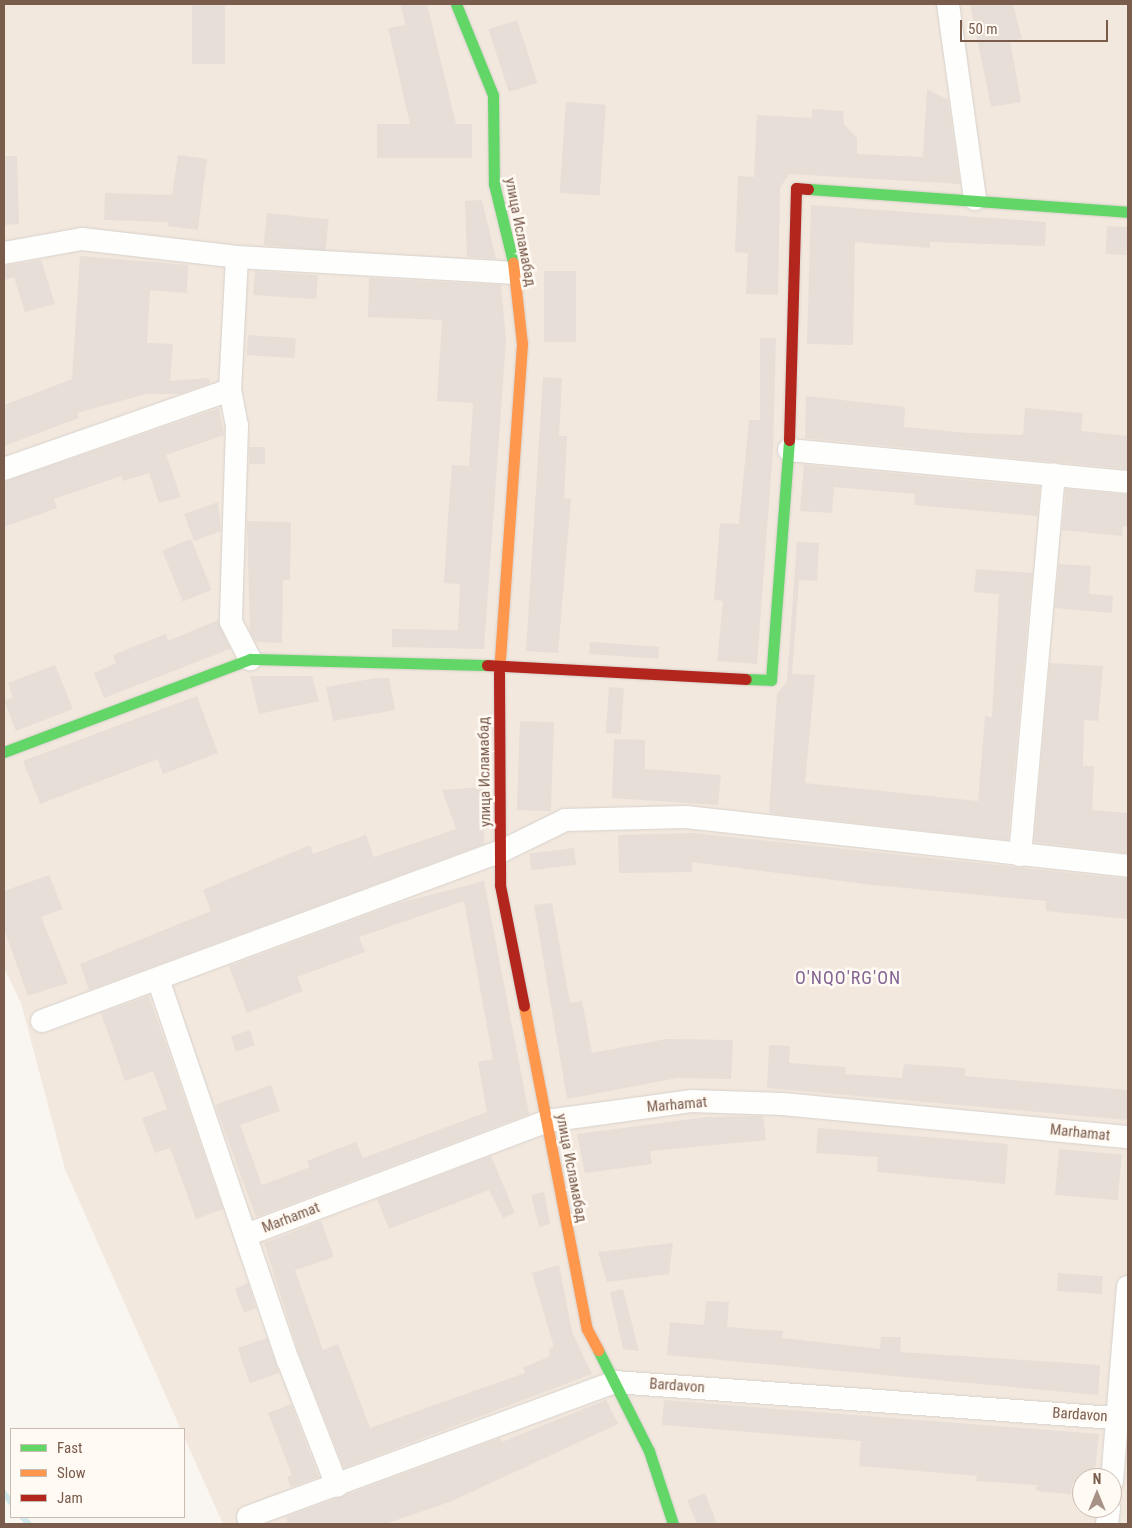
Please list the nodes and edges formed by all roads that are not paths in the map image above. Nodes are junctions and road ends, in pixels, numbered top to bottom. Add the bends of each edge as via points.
1 (456, 4) edge
2 (948, 4) edge
3 (975, 200) junction
4 (1128, 212) edge
5 (4, 253) edge
6 (237, 257) junction
7 (516, 274) junction
8 (230, 390) junction
9 (789, 450) junction
10 (4, 469) edge
11 (1054, 475) junction
12 (1128, 482) edge
13 (250, 659) junction
14 (498, 665) junction
15 (4, 752) edge
16 (502, 851) junction
17 (1020, 855) junction
18 (1128, 866) edge
19 (158, 979) junction
20 (42, 1021) dead end
21 (547, 1122) junction
22 (1128, 1138) edge
23 (246, 1234) junction
24 (1128, 1288) edge
25 (615, 1382) junction
26 (1124, 1419) edge
27 (1115, 1468) edge
28 (337, 1486) junction
29 (248, 1517) dead end
30 (673, 1524) edge

1 - 7 street, улица Исламабад via 493,95 494,184
2 - 3 street
3 - 4 street
3 - 9 street via 796,188
5 - 6 street via 82,239
6 - 7 street
6 - 8 street
7 - 14 street, улица Исламабад via 522,344
8 - 10 street
8 - 13 street via 236,426 231,622
9 - 11 street
9 - 14 street via 771,680
11 - 12 street
11 - 17 street
13 - 14 street
13 - 15 street
14 - 16 street, улица Исламабад
16 - 17 street via 565,820 686,817
16 - 19 street
16 - 21 street, улица Исламабад via 500,885
17 - 18 street
19 - 20 street
19 - 23 street
21 - 22 street, Marhamat via 691,1100 783,1104
21 - 23 street, Marhamat
21 - 25 street, улица Исламабад via 588,1329
23 - 28 street
24 - 26 street
25 - 26 street, Bardavon
25 - 28 street, Bardavon
25 - 30 street, улица Исламабад via 649,1451
26 - 27 street
28 - 29 street, Bardavon

